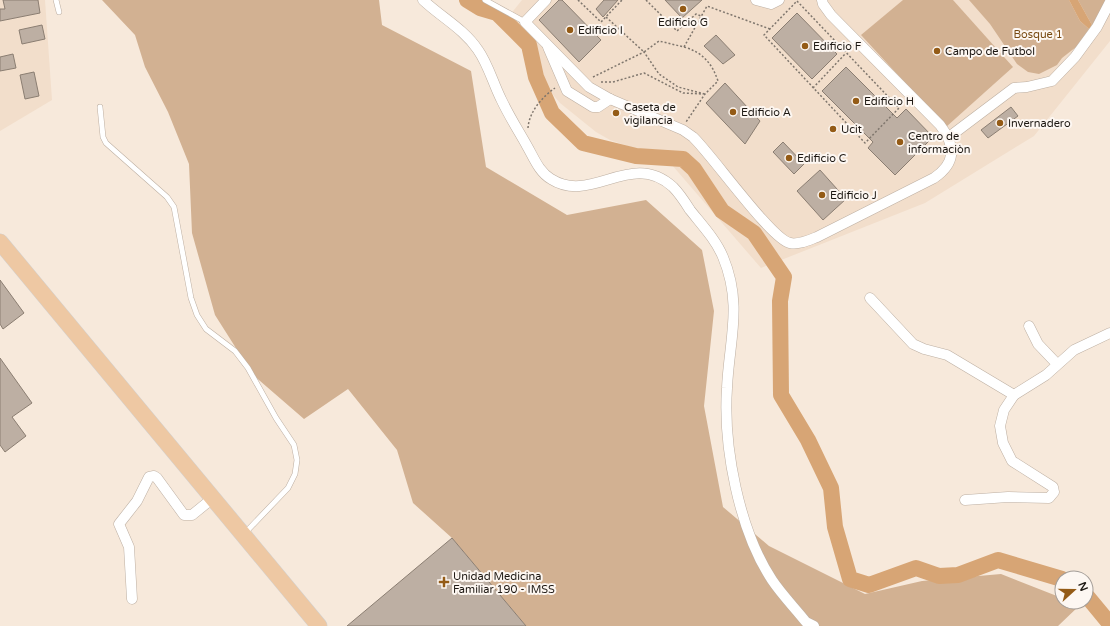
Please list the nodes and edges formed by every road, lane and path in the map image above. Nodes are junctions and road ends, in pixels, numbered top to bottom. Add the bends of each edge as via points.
1 (56, 0) edge
2 (423, 0) edge
3 (485, 0) edge
4 (546, 0) edge
5 (578, 0) edge
6 (622, 0) edge
7 (646, 0) edge
8 (756, 0) edge
9 (779, 0) edge
10 (822, 0) edge
11 (1110, 2) edge
12 (59, 12) dead end
13 (701, 16) junction
14 (606, 17) junction
15 (525, 22) junction
16 (770, 29) junction
17 (545, 40) junction
18 (684, 47) junction
19 (644, 52) junction
20 (846, 53) junction
21 (581, 80) junction
22 (813, 88) junction
23 (551, 91) dead end
24 (705, 94) junction
25 (610, 99) junction
26 (100, 107) dead end
27 (683, 130) junction
28 (950, 137) junction
29 (526, 144) junction
30 (0, 242) edge
31 (870, 298) dead end
32 (1029, 326) dead end
33 (1110, 333) edge
34 (1057, 364) junction
35 (1014, 395) junction
36 (212, 498) junction
37 (965, 500) dead end
38 (243, 535) junction
39 (132, 599) dead end
40 (319, 626) edge
41 (814, 626) edge

1 - 12 lane
2 - 29 street via 460,30 478,51 512,122
3 - 15 lane
4 - 15 street
5 - 14 path via 601,22
6 - 14 path
7 - 13 path via 677,31 696,14
8 - 9 street via 771,4
10 - 28 street via 831,15
11 - 28 street via 1097,27 1075,57 1052,81 1014,88
13 - 16 path via 707,6
13 - 18 path
14 - 19 path
15 - 17 street
16 - 20 path via 797,1
16 - 22 path via 764,35
17 - 21 street
17 - 25 street via 567,91 593,107 598,107
18 - 19 path via 659,41
18 - 24 path via 696,50 714,69 718,81
19 - 21 path via 591,78
19 - 24 path via 659,74 678,87
20 - 22 path
20 - 22 path via 899,108 865,143
21 - 24 path via 613,82 644,73 683,93
21 - 25 street
23 - 29 path via 534,109 528,121
24 - 27 path
25 - 27 street
26 - 38 lane via 106,143 167,197 174,207 191,298 197,315 206,329 235,350 294,445 297,460 295,474 288,488
27 - 28 street via 697,142 770,228 789,243 797,244 817,237 943,171 951,158
29 - 41 street via 542,172 569,187 579,187 628,173 642,172 656,176 673,187 717,245 724,259 735,300 726,418 734,478 749,532 772,580 806,622
30 - 36 main road
31 - 35 street via 913,344 947,355
32 - 34 street via 1038,344
33 - 34 street via 1074,350
34 - 35 street via 1031,386
35 - 37 street via 1004,410 1000,426 1003,443 1012,460 1053,487 1054,492 1049,498
36 - 38 main road
36 - 39 street via 192,515 184,515 157,478 148,477 137,501 119,524 129,547
38 - 40 main road

